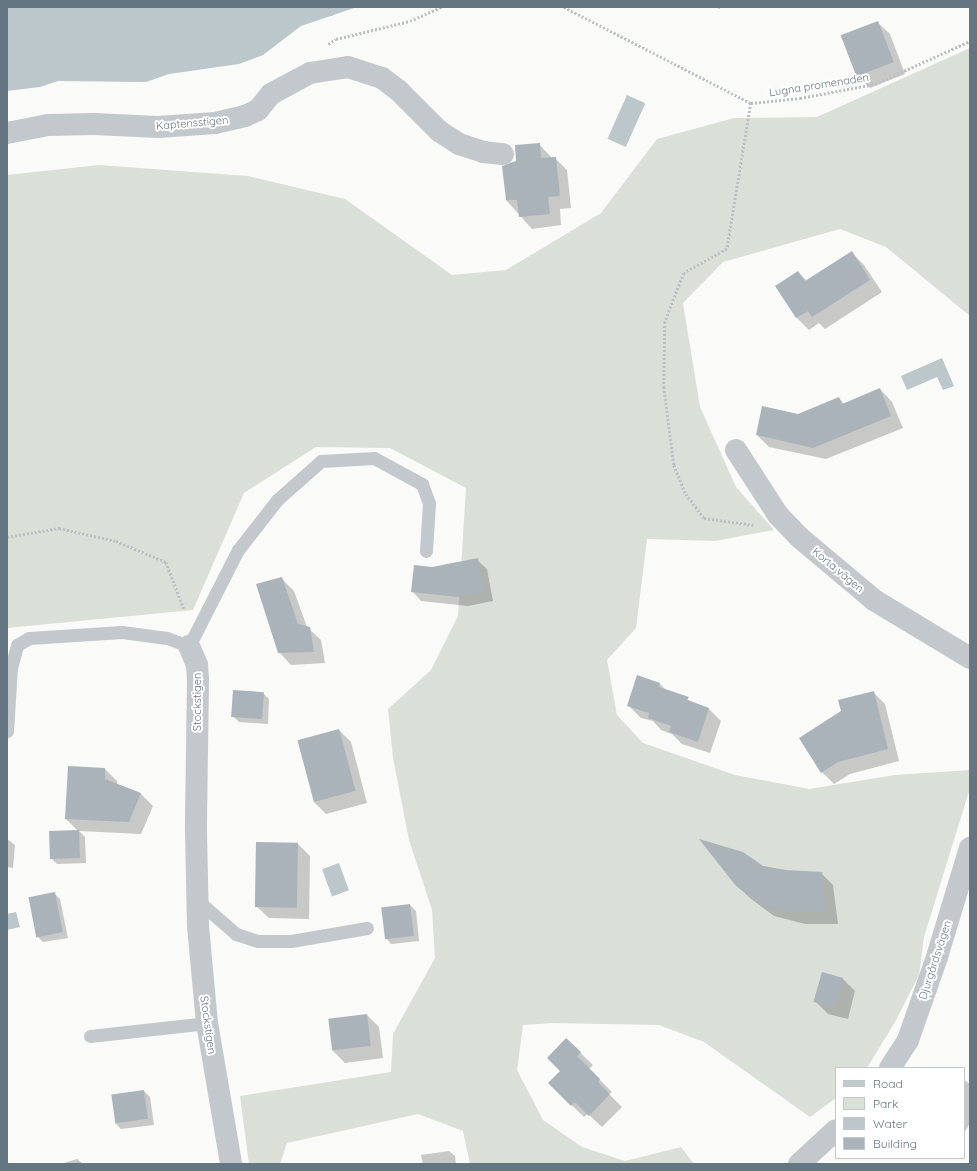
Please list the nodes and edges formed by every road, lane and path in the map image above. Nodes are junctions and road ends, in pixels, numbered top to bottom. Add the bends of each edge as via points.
1 (329, 7) edge
2 (564, 7) edge
3 (332, 15) dead end
4 (970, 41) edge
5 (751, 103) junction
6 (7, 133) edge
7 (503, 154) dead end
8 (736, 450) dead end
9 (757, 526) dead end
10 (7, 537) edge
11 (426, 551) dead end
12 (189, 646) junction
13 (970, 658) edge
14 (7, 731) edge
15 (970, 848) edge
16 (197, 900) junction
17 (367, 928) dead end
18 (206, 1023) junction
19 (90, 1036) dead end
20 (891, 1067) edge
21 (835, 1131) edge
22 (231, 1164) edge
23 (799, 1164) edge

1 - 3 path
2 - 5 path
4 - 5 path, Lugna promenaden via 875,84 800,98
5 - 9 path via 727,249 684,273 666,322 664,387 674,464 686,494 704,518 736,520
6 - 7 street, Kaptensstigen via 48,125 158,127 214,123 245,116 258,110 271,94 310,73 348,67 382,78 399,91 439,131 459,144 482,152
8 - 13 street, Korta vägen via 778,515 800,537 874,600
10 - 12 path via 59,528 116,541 166,562 184,606
11 - 12 lane via 429,503 422,484 374,458 322,461 277,500 238,550
12 - 14 lane via 178,640 122,632 28,638 17,645 13,656
12 - 16 street, Stockstigen via 197,665 198,679
15 - 20 street, Djurgårdsvägen via 938,957 908,1040
16 - 17 lane via 236,934 258,941 291,941
16 - 18 street, Stockstigen
18 - 19 lane
18 - 22 street, Stockstigen
21 - 23 street

